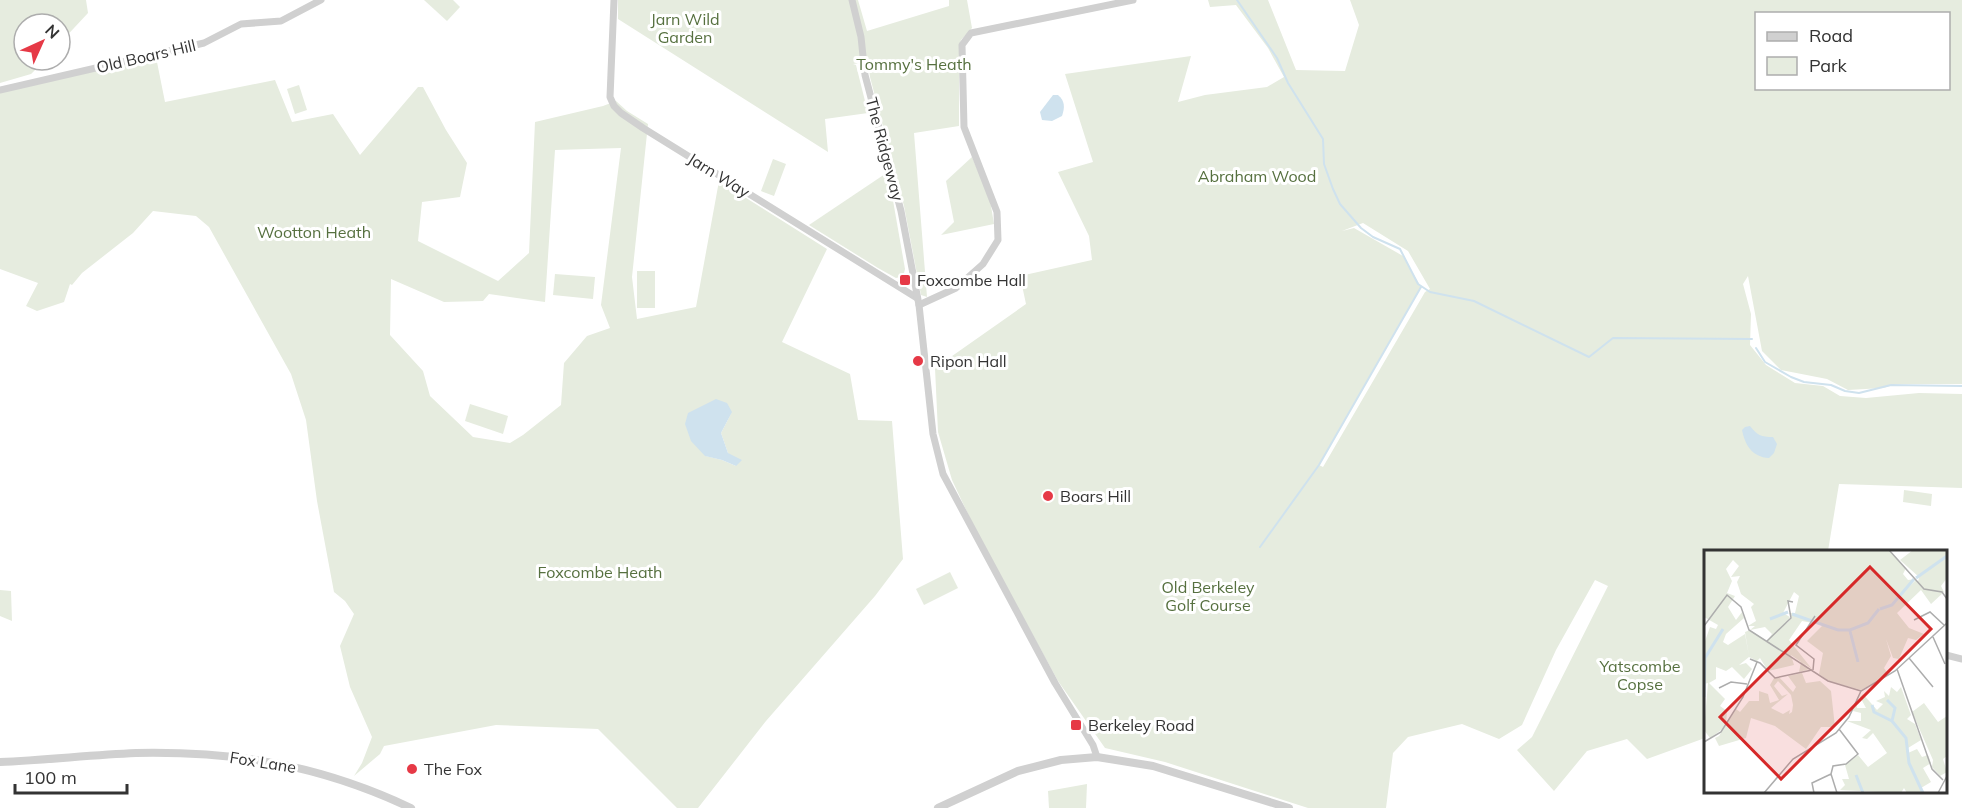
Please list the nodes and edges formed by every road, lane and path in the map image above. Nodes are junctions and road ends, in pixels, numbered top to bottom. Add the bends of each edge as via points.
1 (321, 0) edge
2 (614, 0) edge
3 (852, 0) edge
4 (1133, 0) edge
5 (0, 90) edge
6 (918, 302) junction
7 (1947, 655) edge
8 (1962, 659) edge
9 (1097, 757) junction
10 (0, 762) edge
11 (411, 808) edge
12 (938, 808) edge
13 (1289, 808) edge

1 - 5 street, Old Boars Hill via 281,21 241,24 204,43
2 - 6 street, Jarn Way via 610,98 614,106
3 - 6 street, The Ridgeway via 865,75 901,211
4 - 6 street via 972,33 962,45 964,127 997,212 998,240 983,264 956,288
6 - 9 street via 933,434 943,474
7 - 8 street
9 - 12 street via 1039,764
9 - 13 street via 1153,766
10 - 11 street, Fox Lane via 148,753 252,759 321,773

